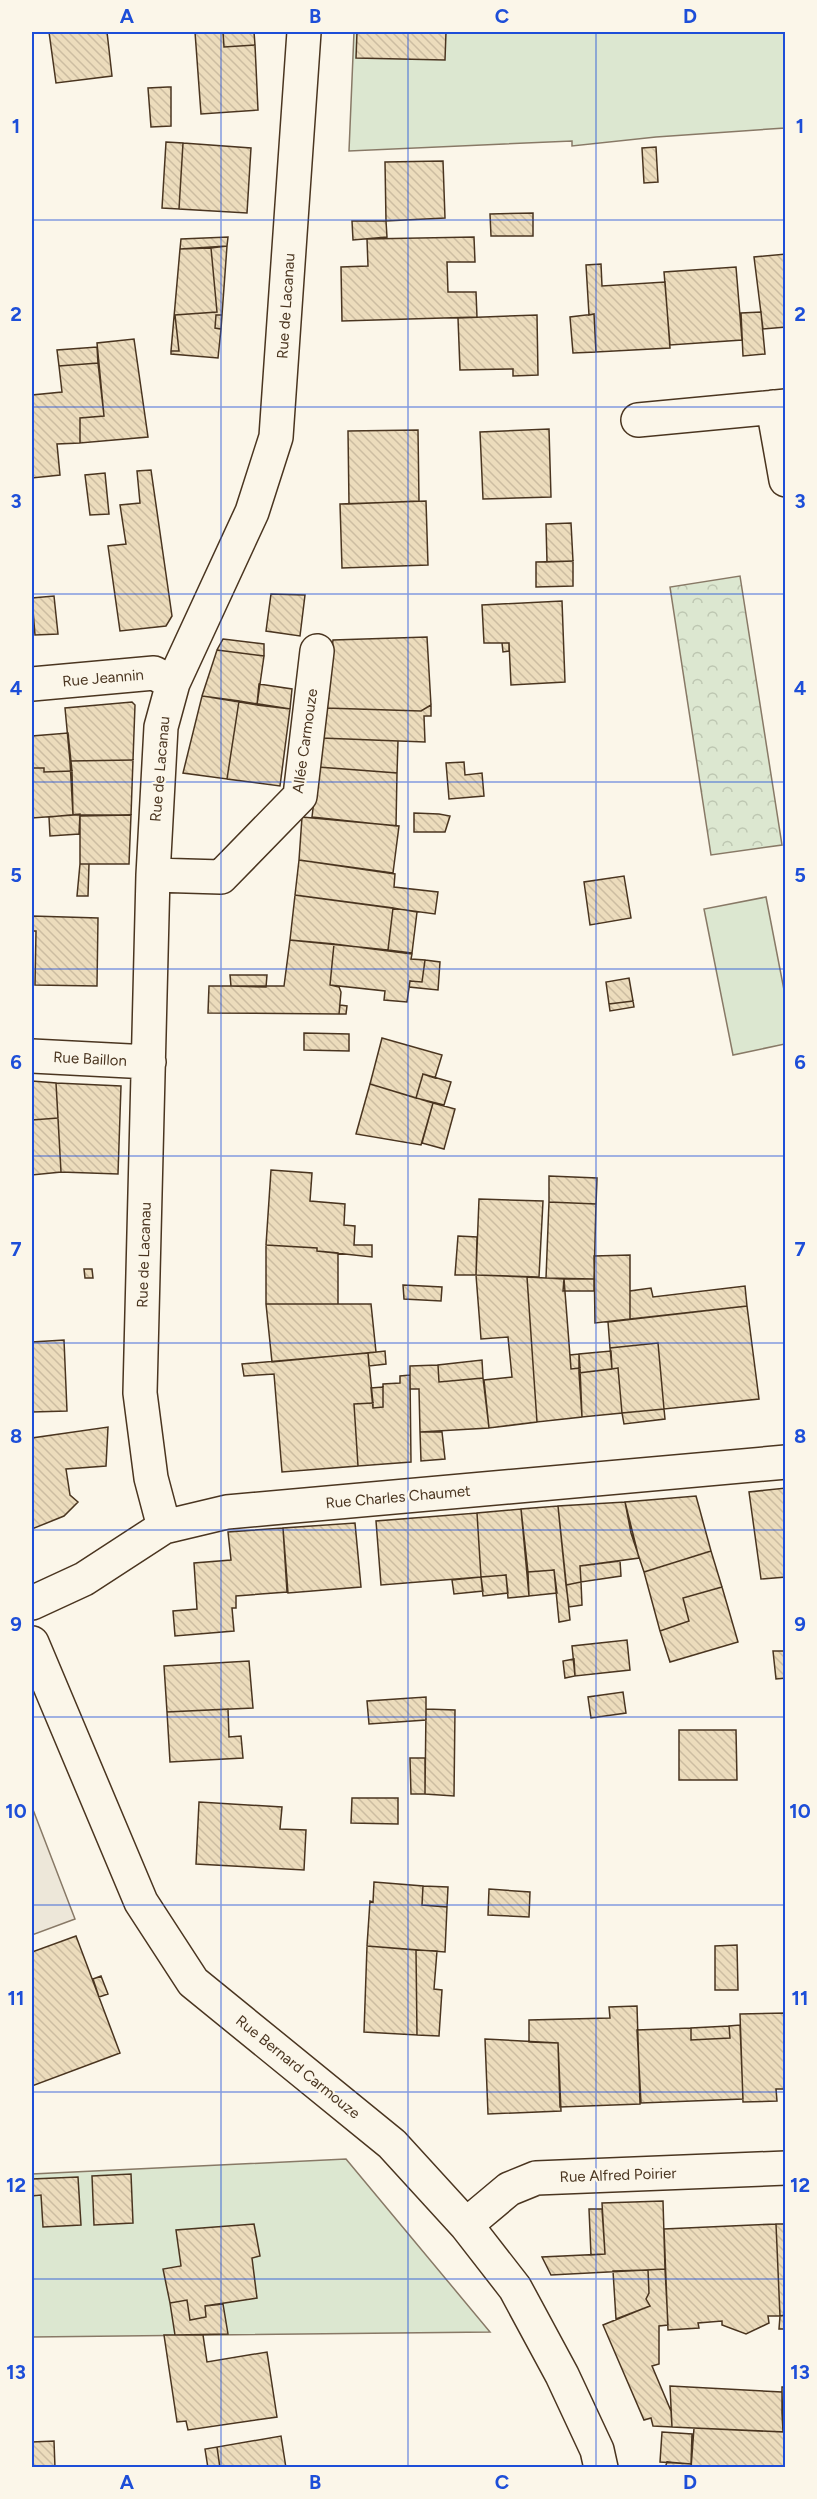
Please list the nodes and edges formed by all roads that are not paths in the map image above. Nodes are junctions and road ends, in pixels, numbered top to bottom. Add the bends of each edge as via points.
1 (304, 32) edge
2 (779, 407) edge
3 (638, 420) dead end
4 (786, 480) edge
5 (317, 651) dead end
6 (173, 683) junction
7 (32, 684) edge
8 (153, 875) junction
9 (32, 1056) edge
10 (149, 1062) junction
11 (786, 1462) edge
12 (165, 1527) junction
13 (32, 1603) edge
14 (32, 1643) edge
15 (786, 2168) edge
16 (466, 2225) junction
17 (601, 2468) edge

1 - 6 street, Rue de Lacanau via 276,437 252,512
2 - 3 street
2 - 4 street
5 - 8 street, Allée Carmouze via 300,796 221,877
6 - 7 street, Rue Jeannin via 154,673
6 - 8 street, Rue de Lacanau via 161,727
8 - 10 street, Rue de Lacanau
9 - 10 street, Rue Baillon
10 - 12 street, Rue de Lacanau via 140,1393 151,1478
11 - 12 street, Rue Charles Chaumet via 227,1512
12 - 13 street, Rue Charles Chaumet via 84,1580
14 - 16 street, Rue Bernard Carmouze via 141,1902 194,1982 392,2144
15 - 16 street, Rue Alfred Poirier via 536,2178 509,2189
16 - 17 street, Rue Bernard Carmouze via 515,2288 562,2375 597,2450

